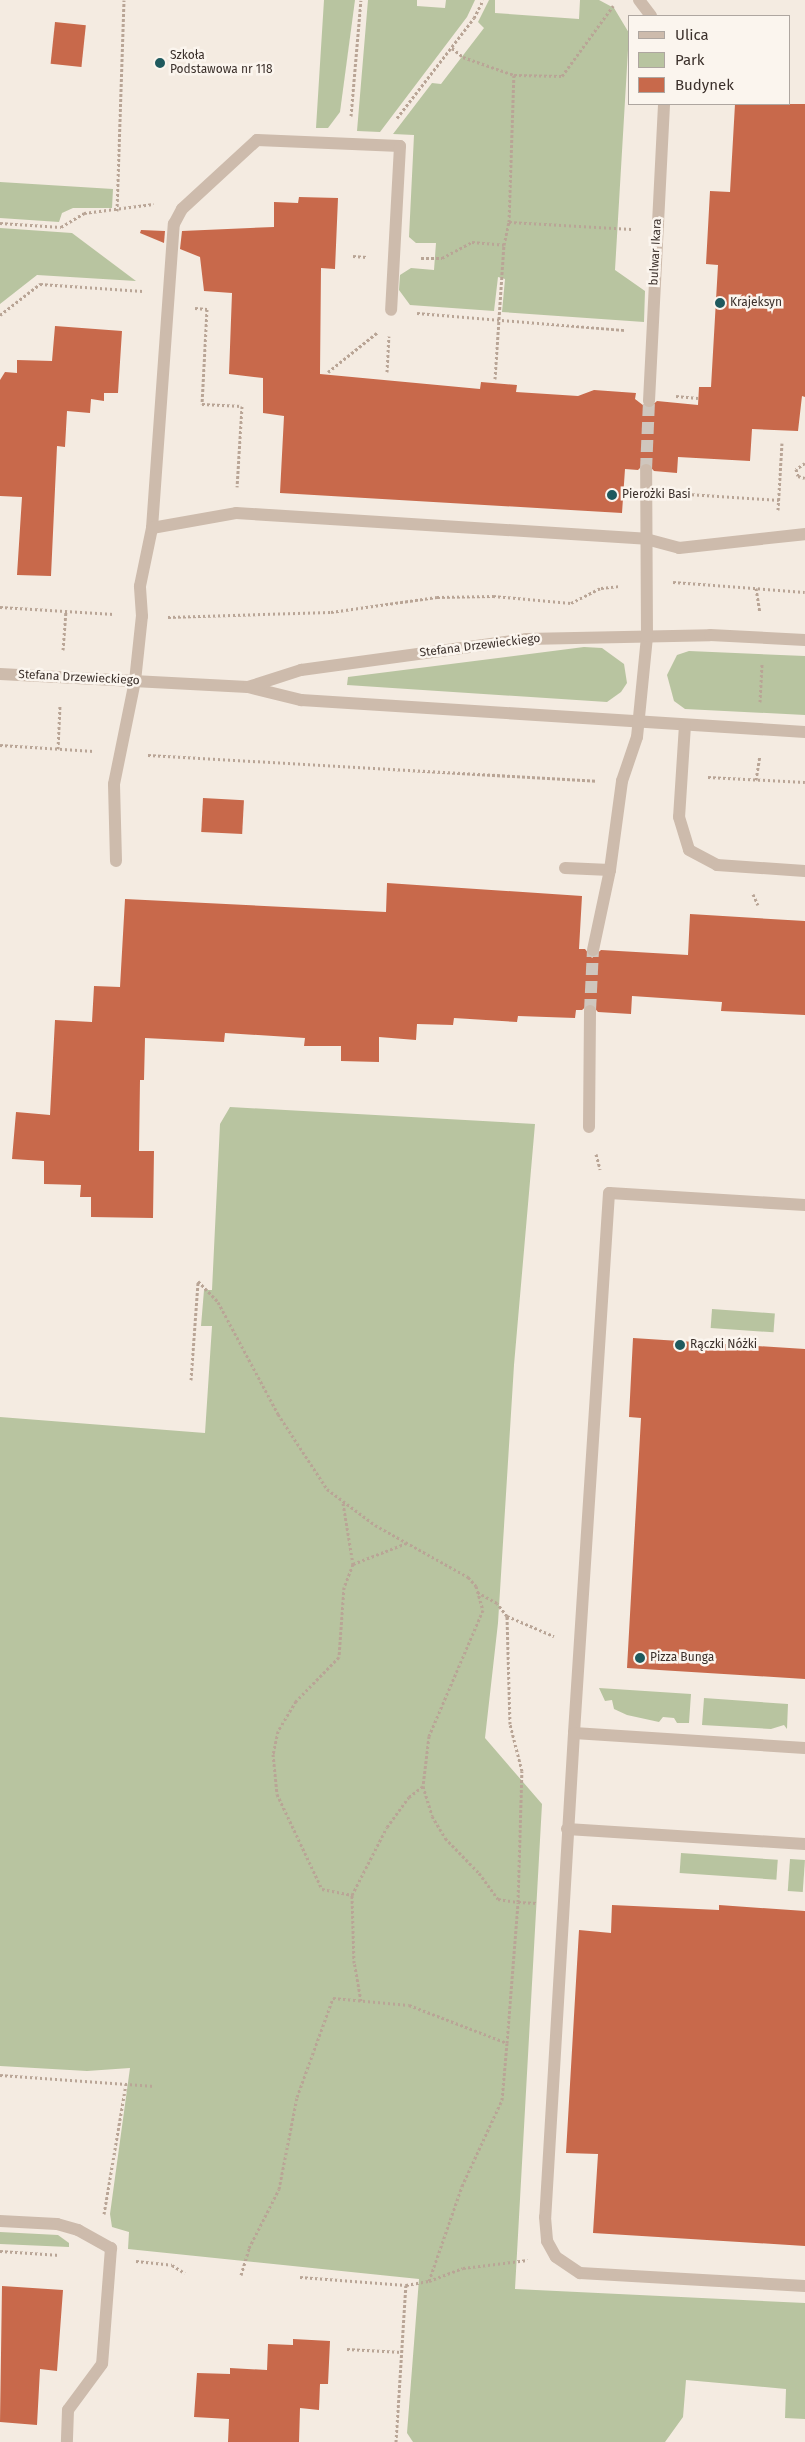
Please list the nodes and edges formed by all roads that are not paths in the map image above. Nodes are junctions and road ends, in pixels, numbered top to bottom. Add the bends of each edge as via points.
1 (639, 0) edge
2 (649, 15) edge
3 (664, 105) edge
4 (391, 317) road end
5 (649, 400) tunnel mouth
6 (646, 470) tunnel mouth
7 (152, 528) junction
8 (805, 534) edge
9 (646, 539) junction
10 (647, 636) junction
11 (805, 640) edge
12 (0, 674) edge
13 (135, 681) junction
14 (248, 687) junction
15 (638, 722) junction
16 (685, 725) junction
17 (805, 732) edge
18 (116, 861) dead end
19 (565, 868) dead end
20 (610, 870) junction
21 (805, 871) edge
22 (593, 950) tunnel mouth
23 (590, 1011) tunnel mouth
24 (589, 1127) dead end
25 (805, 1205) edge
26 (574, 1733) junction
27 (805, 1748) edge
28 (567, 1829) junction
29 (805, 1844) edge
30 (0, 2221) edge
31 (805, 2286) edge
32 (67, 2442) edge

1 - 2 street
3 - 5 street, bulwar Ikara
4 - 7 street via 400,146 349,141 257,140 182,209 174,224
6 - 9 street
7 - 9 street via 236,513
7 - 13 street via 140,586 142,616
8 - 9 street via 678,548
9 - 10 street
10 - 11 street, Stefana Drzewieckiego via 710,635
10 - 14 street, Stefana Drzewieckiego via 526,639 301,670
10 - 15 street
12 - 13 street, Stefana Drzewieckiego
13 - 14 street, Stefana Drzewieckiego
13 - 18 street via 118,753
14 - 15 street, Stefana Drzewieckiego via 301,700
15 - 16 street, Stefana Drzewieckiego
15 - 20 street via 622,781
16 - 17 street, Stefana Drzewieckiego
16 - 21 street via 680,818 688,850 716,865
19 - 20 street
20 - 22 street
23 - 24 street
25 - 26 street via 609,1193
26 - 27 street
26 - 28 street
28 - 29 street
28 - 31 street via 545,2216 547,2241 556,2257 580,2273
30 - 32 street via 57,2224 111,2248 102,2364 68,2410

